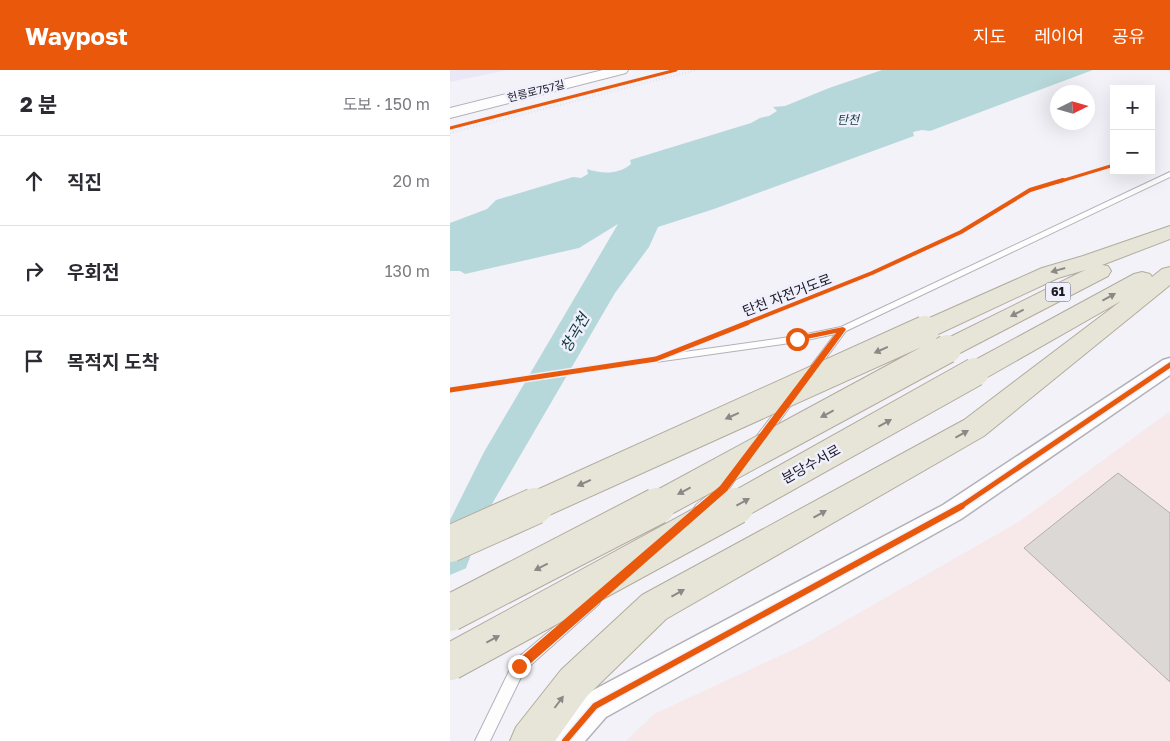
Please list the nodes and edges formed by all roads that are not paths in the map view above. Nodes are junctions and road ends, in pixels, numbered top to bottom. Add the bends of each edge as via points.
1 (621, 70) edge
2 (450, 113) edge
3 (1170, 174) edge
4 (1170, 234) edge
5 (1170, 263) edge
6 (1170, 274) edge
7 (843, 329) junction
8 (936, 339) junction
9 (656, 359) dead end
10 (1170, 366) edge
11 (450, 544) edge
12 (450, 613) edge
13 (450, 662) edge
14 (482, 741) edge
15 (530, 741) edge
16 (565, 741) edge

1 - 2 main road, 헌릉로757길
3 - 7 lane
4 -> 8 highway, 61
13 -> 5 highway, 분당수서로 / 61, bridge
15 -> 6 highway via 574,683 654,607 974,428
7 - 9 lane via 797,339
7 - 14 lane via 723,488 519,666
8 -> 11 highway, bridge
8 -> 12 highway, bridge via 588,543
10 - 16 street via 952,512 595,706

